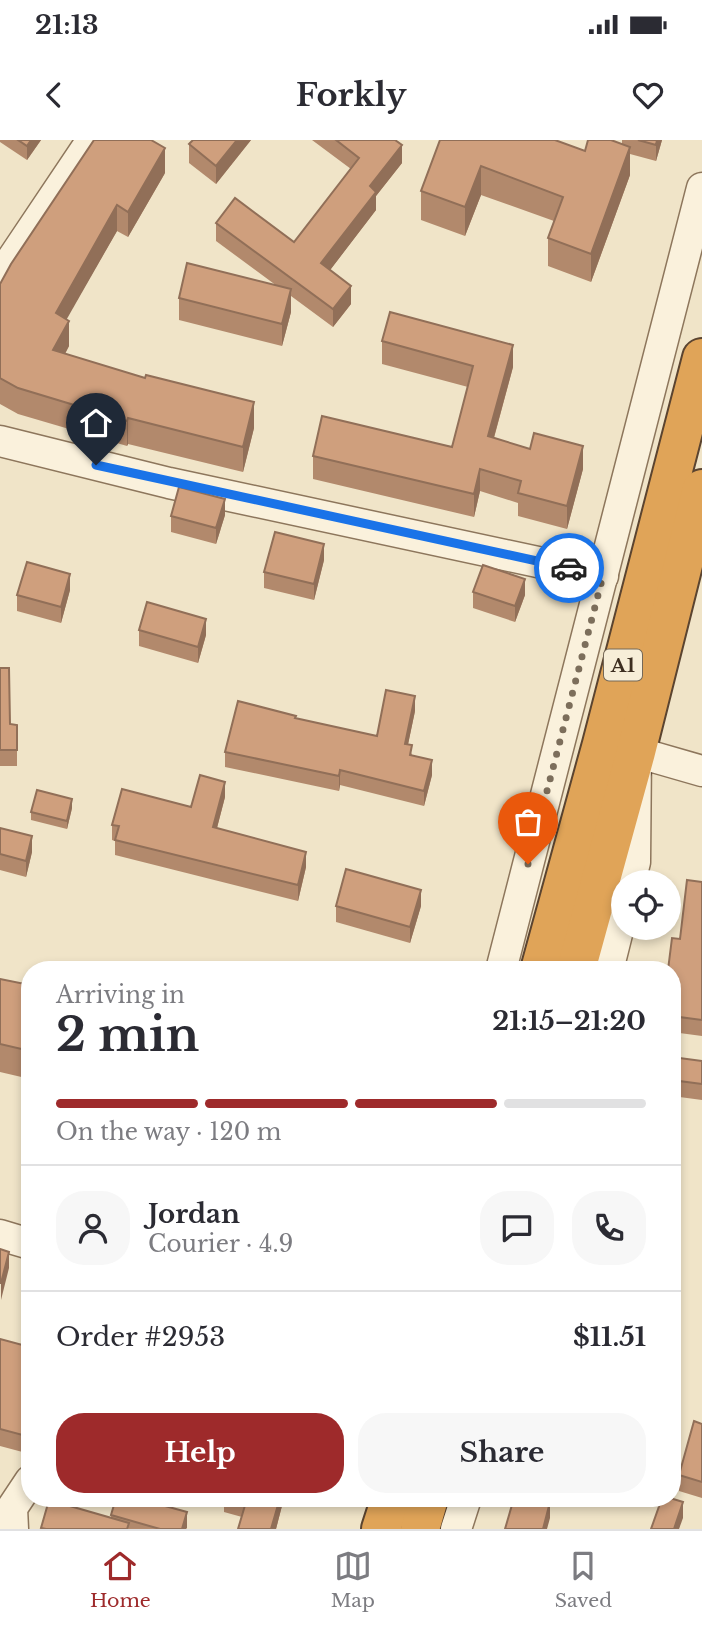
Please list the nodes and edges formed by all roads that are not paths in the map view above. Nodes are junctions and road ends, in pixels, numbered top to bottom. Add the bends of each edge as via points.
1 (92, 140) edge
2 (702, 188) edge
3 (0, 276) edge
4 (702, 358) edge
5 (0, 441) edge
6 (702, 489) edge
7 (603, 576) junction
8 (636, 752) junction
9 (702, 771) edge
10 (633, 870) edge
11 (616, 940) edge
12 (503, 961) edge
13 (543, 961) edge
14 (578, 961) edge
15 (610, 961) edge
16 (0, 1235) edge
17 (21, 1241) edge
18 (21, 1494) edge
19 (388, 1507) edge
20 (426, 1507) edge
21 (463, 1507) edge
22 (13, 1529) edge
23 (382, 1529) edge
24 (420, 1529) edge
25 (456, 1529) edge

1 - 3 street
2 - 7 street
4 - 13 highway, A1
5 - 7 street via 169,483
6 - 8 highway, A1
7 - 12 street
8 - 9 street
8 - 10 street
8 - 14 highway, A1
11 - 15 street
16 - 17 street
18 - 22 street via 12,1508
19 - 23 highway
20 - 24 highway
21 - 25 street

